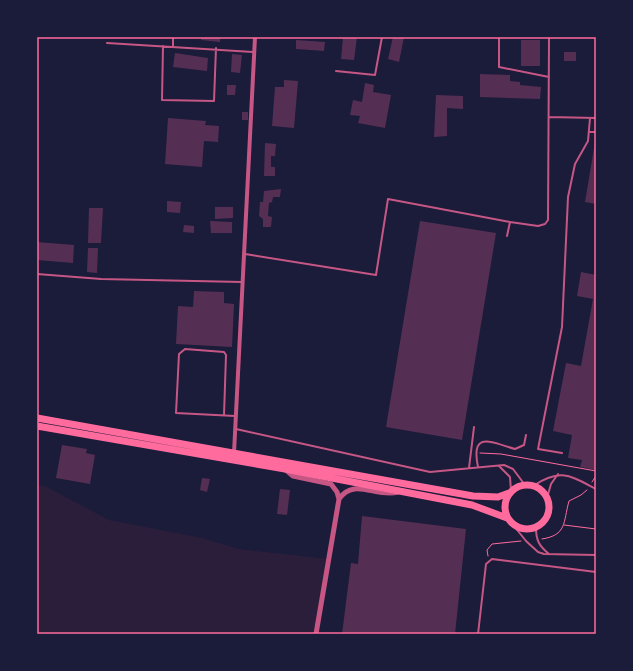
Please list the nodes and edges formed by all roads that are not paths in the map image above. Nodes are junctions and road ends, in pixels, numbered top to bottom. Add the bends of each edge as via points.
1 (173, 37) edge
2 (255, 37) edge
3 (382, 37) edge
4 (499, 37) edge
5 (549, 37) edge
6 (107, 43) dead end
7 (163, 46) junction
8 (173, 46) junction
9 (216, 48) junction
10 (254, 52) junction
11 (336, 71) dead end
12 (549, 77) junction
13 (549, 117) junction
14 (590, 118) junction
15 (596, 118) edge
16 (590, 132) junction
17 (596, 132) edge
18 (510, 222) junction
19 (508, 236) dead end
20 (244, 254) junction
21 (37, 274) edge
22 (243, 282) junction
23 (224, 415) junction
24 (236, 416) junction
25 (37, 418) edge
26 (37, 426) edge
27 (474, 427) dead end
28 (236, 429) junction
29 (526, 435) dead end
30 (234, 453) junction
31 (562, 453) dead end
32 (498, 465) junction
33 (478, 467) junction
34 (469, 468) junction
35 (285, 469) junction
36 (558, 474) junction
37 (529, 486) junction
38 (596, 489) edge
39 (401, 491) junction
40 (510, 492) junction
41 (547, 498) junction
42 (339, 499) junction
43 (507, 518) junction
44 (514, 526) junction
45 (536, 528) junction
46 (550, 554) junction
47 (596, 555) edge
48 (596, 572) edge
49 (316, 634) edge
50 (478, 634) edge

1 - 8 lane
2 - 10 street
3 - 11 lane via 375,75
4 - 12 lane via 499,67
5 - 12 lane
6 - 7 lane
7 - 8 lane
7 - 9 lane via 162,100 214,101
8 - 9 lane
9 - 10 lane
10 - 20 street
12 - 13 lane
13 - 14 lane
13 - 18 lane via 548,220 538,226
14 - 15 lane
14 - 16 lane
16 - 17 lane
16 - 31 lane via 588,141 575,164 568,197 562,327 538,449
18 - 19 lane
18 - 20 lane via 388,199 376,275
20 - 22 street
21 - 22 lane via 101,279
22 - 24 street
23 - 23 lane via 176,412 179,354 185,349 224,352 226,355
23 - 24 lane
24 - 28 street
25 - 30 highway
26 - 35 highway
27 - 34 lane
28 - 30 street
28 - 34 lane via 430,472
29 - 33 lane via 524,445 515,449 483,440 476,454
30 - 40 highway via 473,496 498,497
32 - 33 lane
32 - 37 lane via 513,469
32 - 40 lane via 510,477
33 - 34 lane
35 - 39 highway
35 - 42 street via 293,476 331,484
36 - 37 lane
36 - 38 lane via 572,477
36 - 41 lane via 551,484
37 - 40 highway
37 - 41 highway via 538,488
39 - 42 street via 386,494 352,488
39 - 43 highway via 472,504
40 - 43 highway via 504,505
41 - 45 highway via 548,514
42 - 49 street
43 - 44 highway
44 - 45 highway via 524,530
44 - 46 lane via 538,552
45 - 46 lane via 537,540
46 - 47 lane
48 - 50 lane via 489,560 486,564

